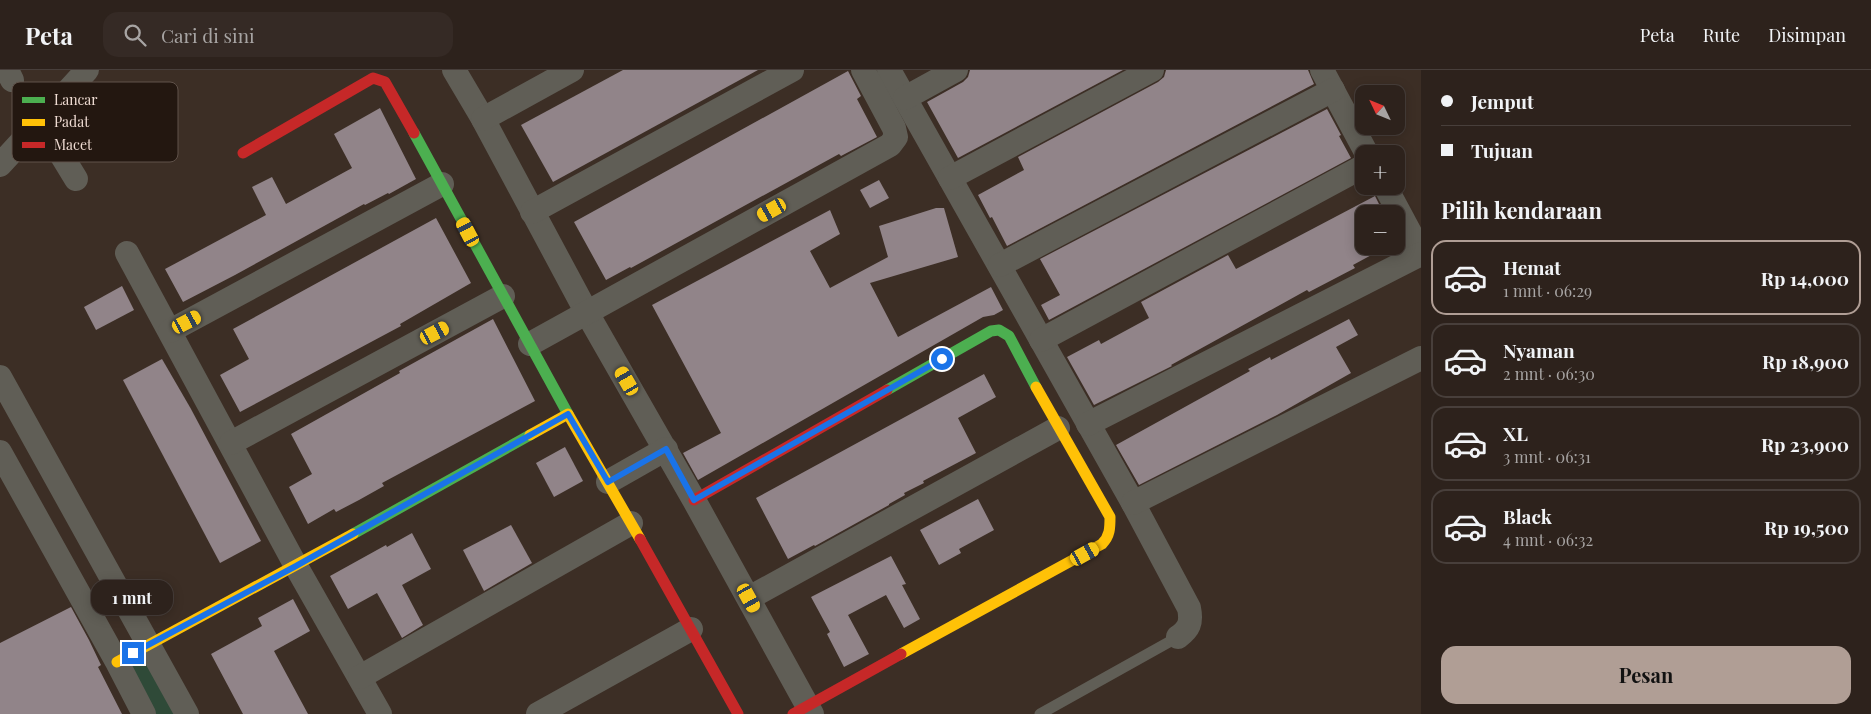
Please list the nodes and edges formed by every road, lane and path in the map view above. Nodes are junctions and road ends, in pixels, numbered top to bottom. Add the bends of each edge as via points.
1 (87, 70) edge
2 (454, 70) edge
3 (572, 70) edge
4 (792, 70) edge
5 (863, 70) edge
6 (889, 70) edge
7 (956, 70) edge
8 (1152, 70) edge
9 (1327, 80) edge
10 (76, 82) edge
11 (905, 98) junction
12 (483, 119) junction
13 (1362, 145) edge
14 (12, 152) edge
15 (243, 153) dead end
16 (66, 162) edge
17 (0, 165) edge
18 (1355, 171) edge
19 (950, 178) junction
20 (76, 179) dead end
21 (442, 184) junction
22 (1390, 195) edge
23 (532, 212) junction
24 (128, 253) dead end
25 (1421, 254) edge
26 (1000, 266) junction
27 (503, 296) junction
28 (588, 313) junction
29 (170, 331) junction
30 (1041, 340) junction
31 (530, 344) junction
32 (1421, 358) edge
33 (0, 377) edge
34 (568, 414) junction
35 (1088, 424) junction
36 (1058, 428) junction
37 (231, 443) junction
38 (666, 449) junction
39 (0, 452) edge
40 (608, 482) junction
41 (694, 500) junction
42 (1133, 503) junction
43 (631, 523) junction
44 (296, 566) junction
45 (749, 598) junction
46 (691, 629) junction
47 (1178, 638) joint
48 (149, 644) junction
49 (116, 662) junction
50 (360, 677) junction
51 (804, 711) edge
52 (144, 714) edge
53 (187, 714) edge
54 (380, 714) edge
55 (538, 714) edge
56 (738, 714) edge
57 (1040, 714) edge

1 - 10 street
2 - 12 street
3 - 12 street
4 - 23 street
5 - 28 street via 894,128 896,137 890,145
6 - 11 street
7 - 11 street
8 - 19 street
9 - 13 street
9 - 26 street
11 - 19 street
12 - 23 street
14 - 17 street
15 - 21 street via 373,78 384,82 391,91
16 - 20 street
18 - 30 street
19 - 26 street
21 - 27 street
21 - 29 street
22 - 25 street
23 - 28 street
24 - 29 street
25 - 35 street
26 - 30 street
27 - 31 street
27 - 37 street
28 - 31 street
28 - 38 street
29 - 37 street
30 - 35 street
31 - 34 street
32 - 42 street
33 - 48 street
34 - 40 street
34 - 44 street
35 - 42 street
36 - 41 street via 1009,336 996,330
36 - 45 street
36 - 51 street via 1110,517 1109,537 1102,544
37 - 44 street
38 - 40 street
38 - 41 street
39 - 49 street
40 - 43 street
41 - 45 street
42 - 47 street via 1189,608 1191,623
43 - 46 street
43 - 50 street
44 - 48 street
44 - 50 street
45 - 51 street
46 - 55 street
46 - 56 street
47 - 57 lane
48 - 49 street
48 - 53 street
49 - 52 street
50 - 54 street

